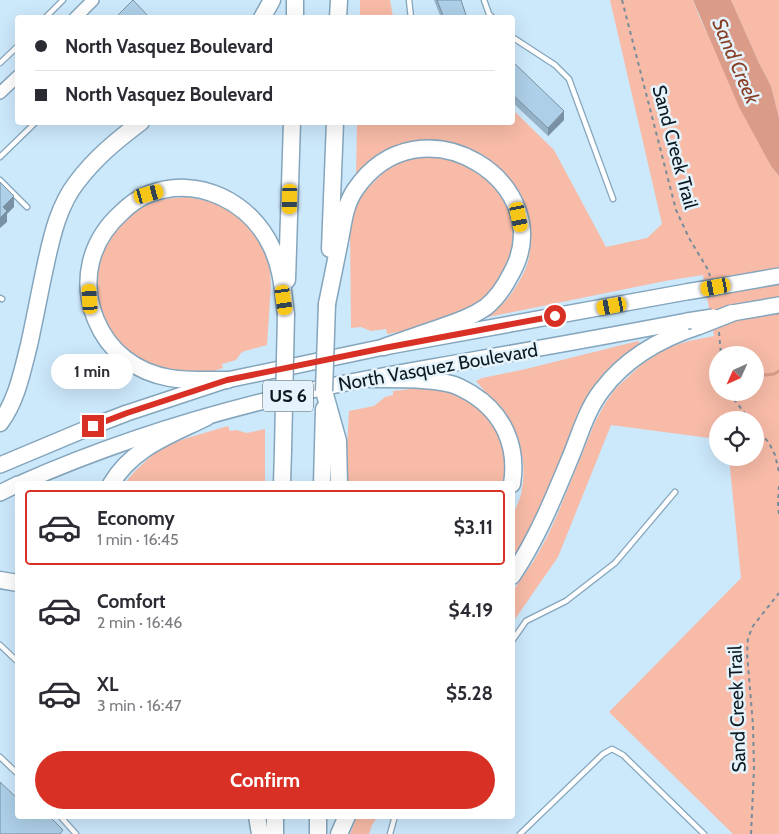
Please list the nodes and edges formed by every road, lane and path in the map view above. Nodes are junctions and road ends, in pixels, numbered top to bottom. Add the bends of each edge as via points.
1 (62, 0) edge
2 (93, 0) edge
3 (272, 0) edge
4 (295, 0) edge
5 (339, 0) edge
6 (409, 0) edge
7 (484, 0) edge
8 (622, 0) edge
9 (48, 15) edge
10 (81, 15) edge
11 (264, 15) edge
12 (295, 15) edge
13 (338, 15) edge
14 (411, 15) edge
15 (491, 15) edge
16 (515, 40) edge
17 (15, 49) edge
18 (0, 63) edge
19 (15, 79) edge
20 (0, 93) edge
21 (33, 125) edge
22 (137, 125) edge
23 (292, 125) edge
24 (335, 125) edge
25 (0, 157) edge
26 (0, 180) edge
27 (613, 199) dead end
28 (27, 207) dead end
29 (779, 276) edge
30 (711, 279) dead end
31 (327, 304) junction
32 (779, 305) edge
33 (732, 313) joint
34 (286, 314) junction
35 (693, 323) junction
36 (719, 332) dead end
37 (720, 346) edge
38 (384, 348) junction
39 (370, 379) junction
40 (227, 380) junction
41 (735, 401) edge
42 (743, 411) edge
43 (207, 417) junction
44 (0, 423) edge
45 (764, 437) edge
46 (331, 442) junction
47 (0, 465) edge
48 (779, 472) edge
49 (25, 481) edge
50 (113, 481) edge
51 (282, 481) edge
52 (323, 481) edge
53 (338, 481) edge
54 (512, 481) edge
55 (15, 486) edge
56 (779, 486) edge
57 (675, 492) dead end
58 (0, 493) edge
59 (779, 515) edge
60 (515, 572) edge
61 (0, 580) edge
62 (15, 582) edge
63 (779, 593) edge
64 (515, 637) edge
65 (0, 645) edge
66 (15, 659) edge
67 (0, 757) edge
68 (15, 771) edge
69 (63, 819) edge
70 (258, 819) edge
71 (275, 819) edge
72 (318, 819) edge
73 (346, 819) edge
74 (394, 819) edge
75 (76, 834) edge
76 (260, 834) edge
77 (275, 834) edge
78 (318, 834) edge
79 (339, 834) edge
80 (390, 834) edge
81 (520, 834) edge
82 (704, 834) edge
83 (751, 834) edge

1 - 9 lane
2 - 10 street
3 - 11 highway
4 - 12 highway
5 - 13 highway
6 - 14 lane
7 - 15 lane
8 - 30 path, Sand Creek Trail via 676,210
16 - 27 lane via 555,65 569,79
17 - 18 lane
19 - 20 street
21 - 25 lane
22 - 44 highway via 95,160 76,183 62,209 51,242 20,383
23 - 34 highway
24 - 31 highway
26 - 28 lane
29 - 38 highway, North Vasquez Boulevard / US 6, bridge
31 - 38 highway via 346,209 355,191 376,168 392,157 430,148 463,154 488,169 512,199 521,227 519,257 506,284 493,300 469,317
31 - 46 highway, bridge via 324,391
32 - 33 highway
33 - 35 highway, bridge
34 - 40 highway via 280,273 272,247 259,226 228,199 191,188 170,188 135,201 113,220 94,250 88,280 92,310 104,336 119,354 154,374 170,378
34 - 51 highway, bridge
35 - 39 highway, North Vasquez Boulevard / US 6
35 - 60 highway via 642,352 600,392 548,510
36 - 37 path
38 - 40 highway, North Vasquez Boulevard / US 6
39 - 43 highway, North Vasquez Boulevard / US 6
39 - 54 highway via 440,382 459,387 481,400 504,426 511,446
40 - 47 highway, North Vasquez Boulevard / US 6 via 127,413
41 - 42 path
43 - 49 highway, North Vasquez Boulevard / US 6 via 90,454
43 - 50 highway via 146,447 121,469
45 - 48 path via 776,455
46 - 52 highway
46 - 53 highway
55 - 58 highway, North Vasquez Boulevard / US 6
56 - 59 path
57 - 64 lane via 615,563 566,601 526,621
61 - 62 highway
63 - 83 path, Sand Creek Trail via 753,626 748,638 754,769
65 - 66 lane
67 - 68 lane
69 - 75 lane
70 - 76 highway
71 - 77 highway
72 - 78 highway
73 - 79 highway
74 - 80 lane
81 - 82 lane via 612,749 623,755

